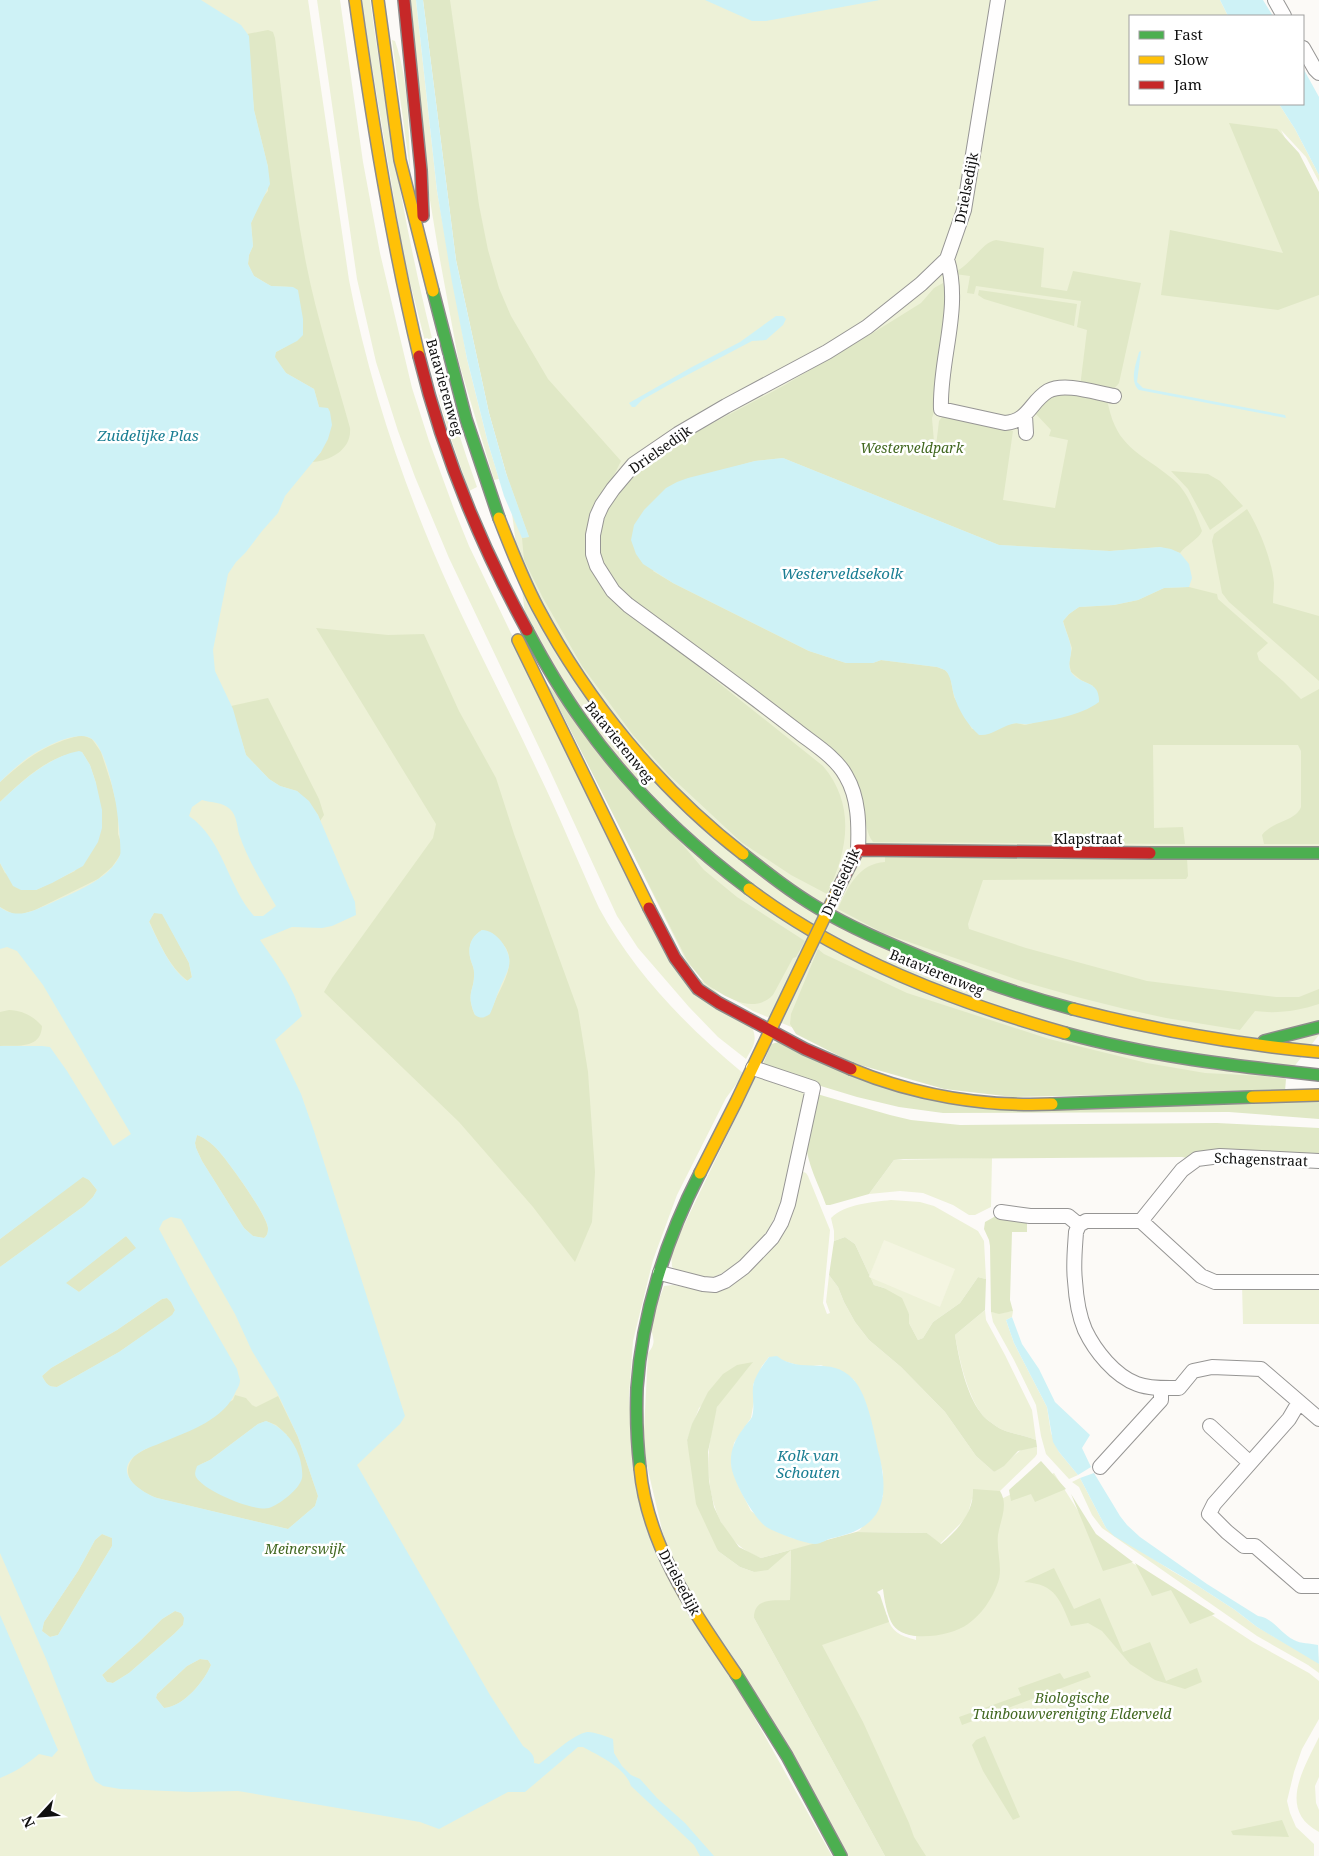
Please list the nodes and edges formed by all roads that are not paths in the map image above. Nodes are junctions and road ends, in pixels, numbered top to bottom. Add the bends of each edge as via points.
1 (354, 0) edge
2 (378, 0) edge
3 (404, 0) edge
4 (998, 0) edge
5 (1275, 0) edge
6 (1283, 15) edge
7 (1304, 50) edge
8 (1319, 73) edge
9 (425, 255) junction
10 (947, 259) junction
11 (1114, 396) dead end
12 (1025, 416) junction
13 (1026, 433) dead end
14 (499, 578) junction
15 (858, 850) junction
16 (1319, 853) edge
17 (1319, 1027) edge
18 (769, 1030) junction
19 (1247, 1044) junction
20 (1319, 1052) edge
21 (753, 1068) junction
22 (1319, 1075) edge
23 (1319, 1095) edge
24 (1319, 1161) edge
25 (1001, 1212) dead end
26 (1141, 1221) junction
27 (1079, 1225) junction
28 (660, 1274) junction
29 (1319, 1282) edge
30 (1161, 1388) junction
31 (1299, 1402) junction
32 (1319, 1419) edge
33 (1210, 1426) dead end
34 (1250, 1463) junction
35 (1100, 1467) dead end
36 (1319, 1586) edge
37 (841, 1856) edge

1 - 14 main road, Batavierenweg via 389,222 417,349 463,494
2 - 9 main road, Batavierenweg via 402,172
3 - 9 main road, Batavierenweg via 421,170
4 - 10 street, Drielsedijk via 964,210
5 - 6 street
7 - 8 street
9 - 19 main road, Batavierenweg via 458,394 503,527 544,619 595,701 622,736 697,816 761,868 815,906 950,970 1013,993 1071,1008 1188,1035
10 - 12 street via 952,294 941,409 1005,424
10 - 15 street, Drielsedijk via 867,328 686,429 634,464 602,505 593,535 597,566 613,591 841,768 853,790 857,809
11 - 12 street via 1059,388 1048,392
12 - 13 street
14 - 18 main road via 513,628 624,858 682,969 707,996
14 - 22 main road, Batavierenweg via 564,695 610,757 669,822 697,847 798,922 831,942 939,991 1065,1033 1175,1057
15 - 16 main road, Klapstraat
15 - 18 main road, Drielsedijk, bridge
17 - 19 main road
18 - 21 main road, Drielsedijk
18 - 23 main road via 814,1053 896,1085 976,1102 1034,1105
19 - 20 main road, Batavierenweg
21 - 28 main road, Drielsedijk via 677,1221
21 - 28 street via 813,1088 788,1204 780,1224 760,1252 725,1281 715,1285 703,1284
24 - 26 street, Schagenstraat via 1220,1156 1197,1159 1182,1170
25 - 27 street via 1068,1216
26 - 27 street via 1086,1221
26 - 29 street via 1201,1276 1215,1282
27 - 30 street via 1075,1280 1085,1330 1100,1354 1119,1374 1138,1385
28 - 37 main road, Drielsedijk via 643,1334 636,1387 638,1452 653,1526 674,1576 789,1759
30 - 31 street via 1179,1388 1193,1371 1212,1367 1261,1369
30 - 35 street via 1161,1400
31 - 32 street
31 - 34 street via 1289,1419
33 - 34 street
34 - 36 street via 1214,1504 1210,1514 1244,1546 1255,1546 1301,1586

